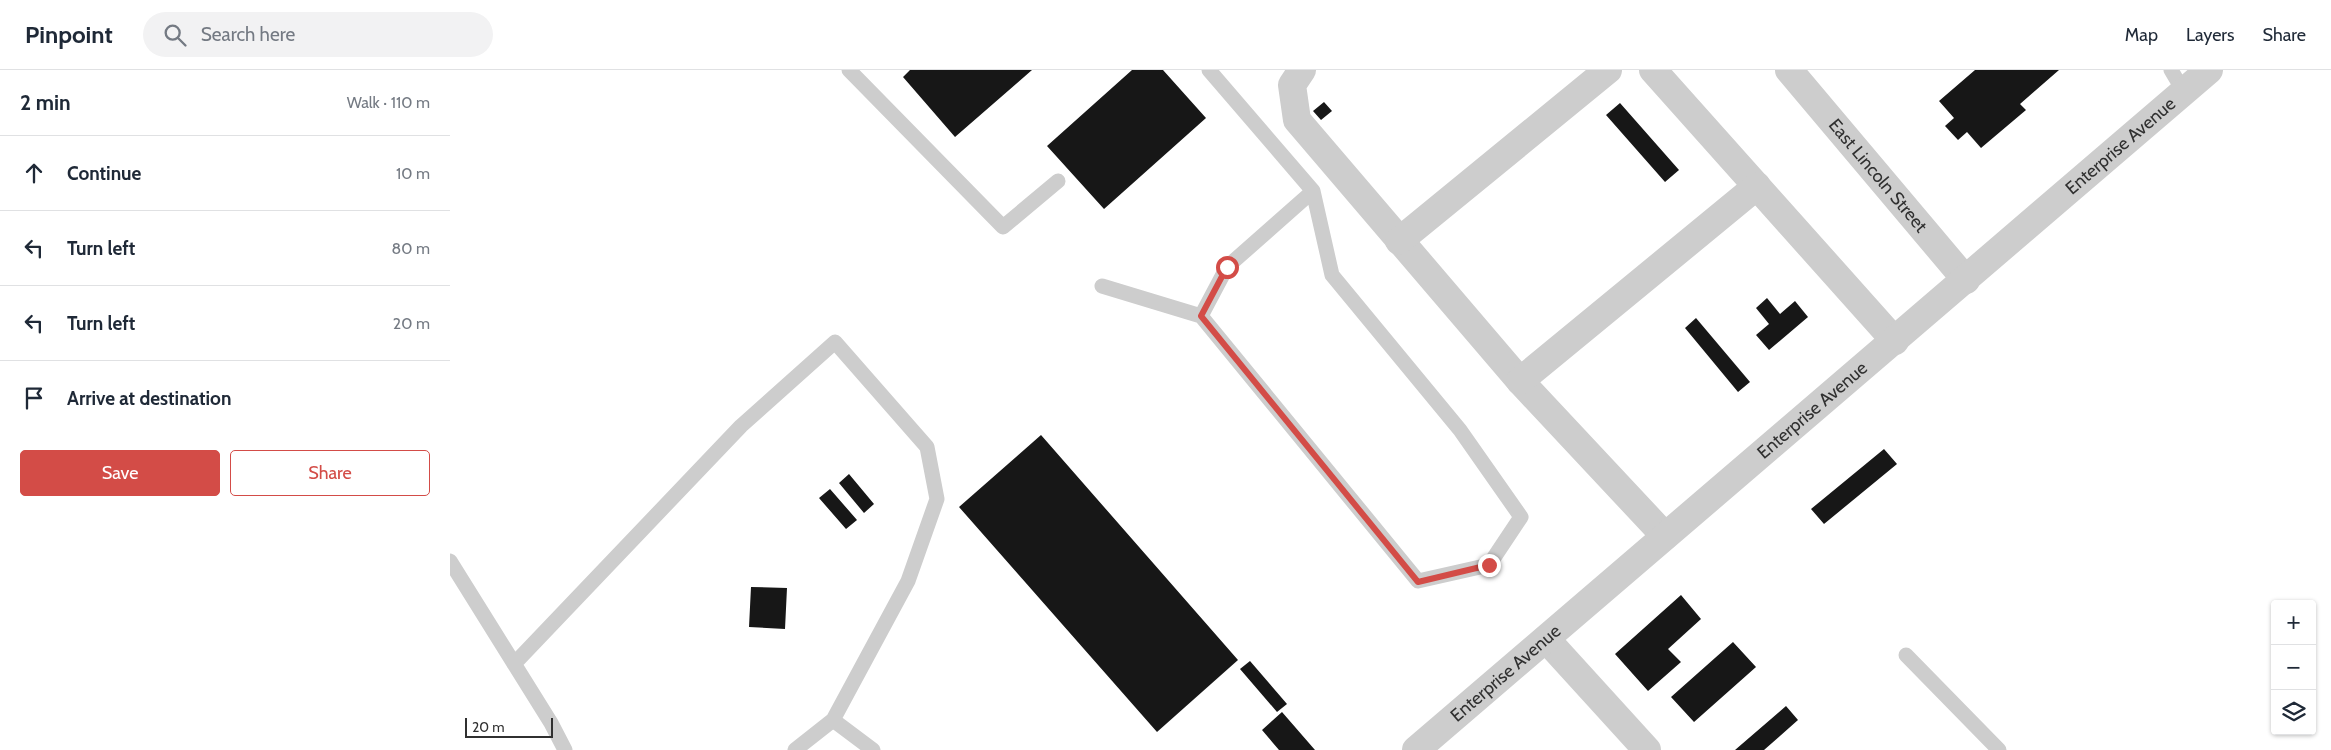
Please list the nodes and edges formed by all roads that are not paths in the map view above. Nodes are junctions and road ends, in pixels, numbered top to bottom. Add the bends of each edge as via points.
1 (849, 70) edge
2 (1209, 70) edge
3 (1302, 70) edge
4 (1608, 70) edge
5 (1652, 70) edge
6 (1789, 70) edge
7 (2209, 70) edge
8 (2178, 81) edge
9 (1058, 181) dead end
10 (1757, 186) junction
11 (1313, 191) junction
12 (1399, 241) junction
13 (1966, 280) junction
14 (1102, 286) dead end
15 (1201, 316) junction
16 (1895, 341) junction
17 (1520, 381) junction
18 (1665, 536) junction
19 (450, 561) edge
20 (1546, 639) junction
21 (1906, 654) dead end
22 (514, 664) junction
23 (832, 720) junction
24 (565, 750) edge
25 (795, 750) edge
26 (873, 750) edge
27 (1416, 750) edge
28 (1647, 750) edge
29 (1999, 750) edge

1 - 9 lane via 1003,227
2 - 11 lane
3 - 12 street via 1292,85 1297,120
4 - 12 street
5 - 10 street
6 - 13 street, East Lincoln Street
7 - 8 street, Enterprise Avenue
8 - 13 street, Enterprise Avenue
10 - 16 street
10 - 17 street
11 - 15 lane via 1227,267
11 - 15 lane via 1332,275 1460,430 1521,517 1489,565 1418,582
12 - 17 street
13 - 16 street, Enterprise Avenue
14 - 15 lane
16 - 18 street, Enterprise Avenue
17 - 18 street
18 - 20 street, Enterprise Avenue
19 - 22 lane
20 - 27 street, Enterprise Avenue
20 - 28 street
21 - 29 lane
22 - 23 lane via 741,426 835,342 927,447 937,499 908,580
22 - 24 lane
23 - 25 lane
23 - 26 lane

